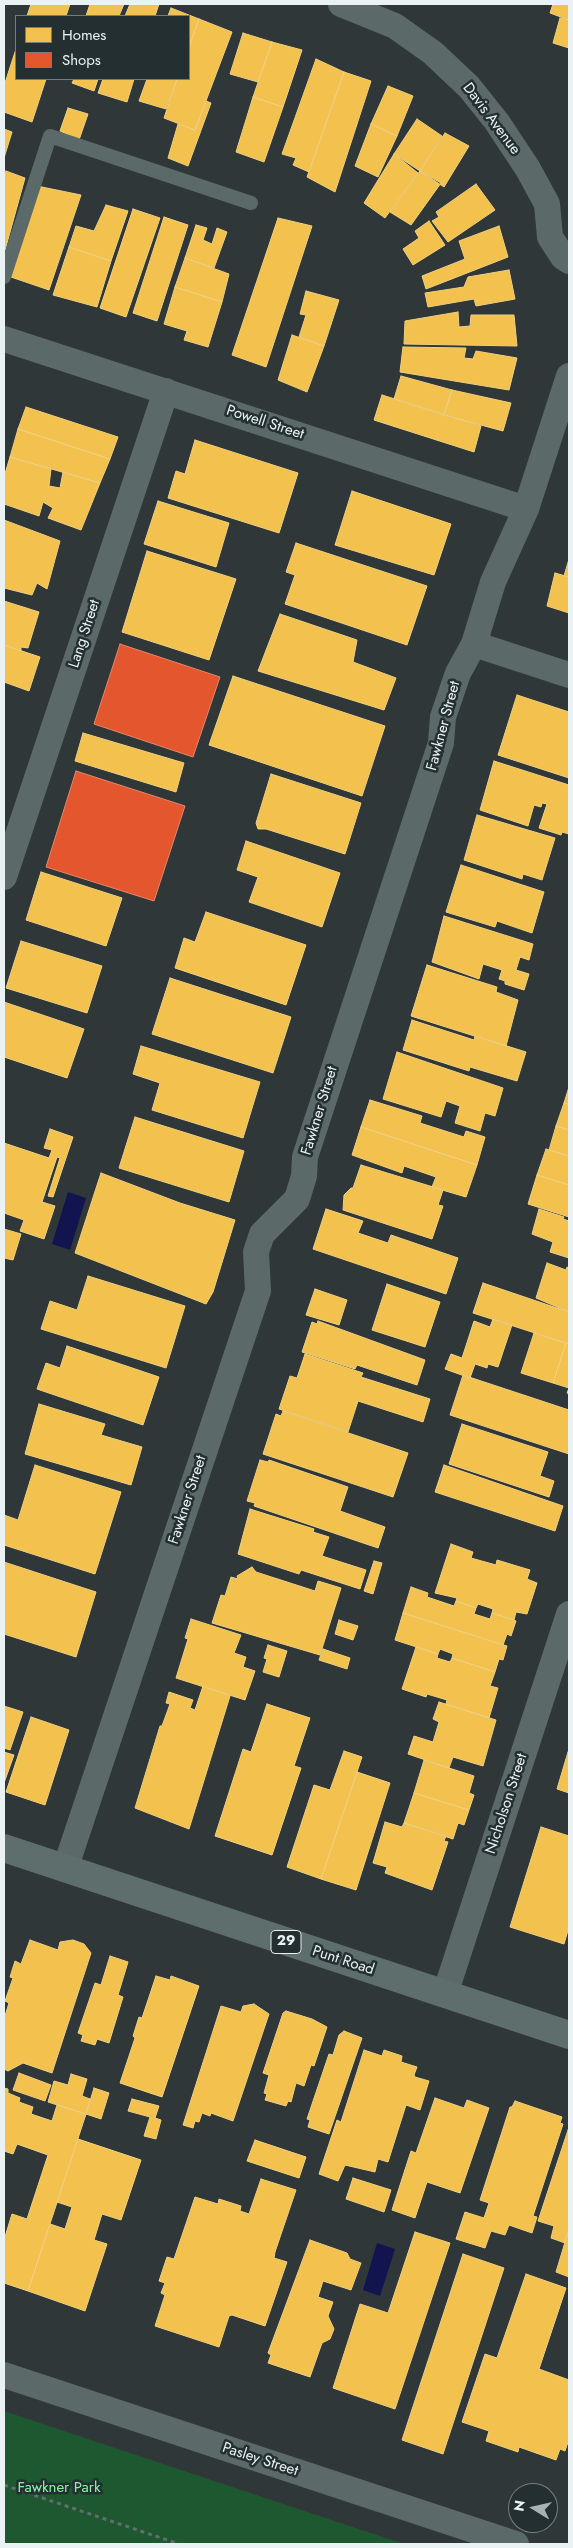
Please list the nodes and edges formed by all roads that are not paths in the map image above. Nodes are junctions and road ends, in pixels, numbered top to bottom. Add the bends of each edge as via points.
1 (341, 4) edge
2 (250, 203) dead end
3 (546, 204) junction
4 (569, 218) edge
5 (569, 261) edge
6 (4, 277) edge
7 (4, 339) edge
8 (569, 376) edge
9 (166, 390) junction
10 (526, 509) junction
11 (474, 644) junction
12 (569, 675) edge
13 (4, 876) edge
14 (569, 1614) edge
15 (4, 1848) edge
16 (65, 1869) junction
17 (445, 1994) junction
18 (569, 2035) edge
19 (4, 2375) edge
20 (516, 2544) edge

1 - 3 street, Davis Avenue via 395,26 433,53 469,87 498,122
2 - 6 lane via 50,136
3 - 4 street
3 - 5 street, Davis Avenue via 550,237
7 - 9 street, Powell Street
8 - 10 street, Fawkner Street
9 - 10 street, Powell Street
9 - 13 street, Lang Street
10 - 11 street, Fawkner Street via 493,582
11 - 12 street
11 - 16 street, Fawkner Street via 458,673 443,717 441,743 304,1157 304,1176 297,1199 262,1234 256,1252 258,1291
14 - 17 street, Nicholson Street
15 - 16 highway, Punt Road / 29
16 - 17 highway, Punt Road / 29
17 - 18 highway, Punt Road / 29
19 - 20 street, Pasley Street

